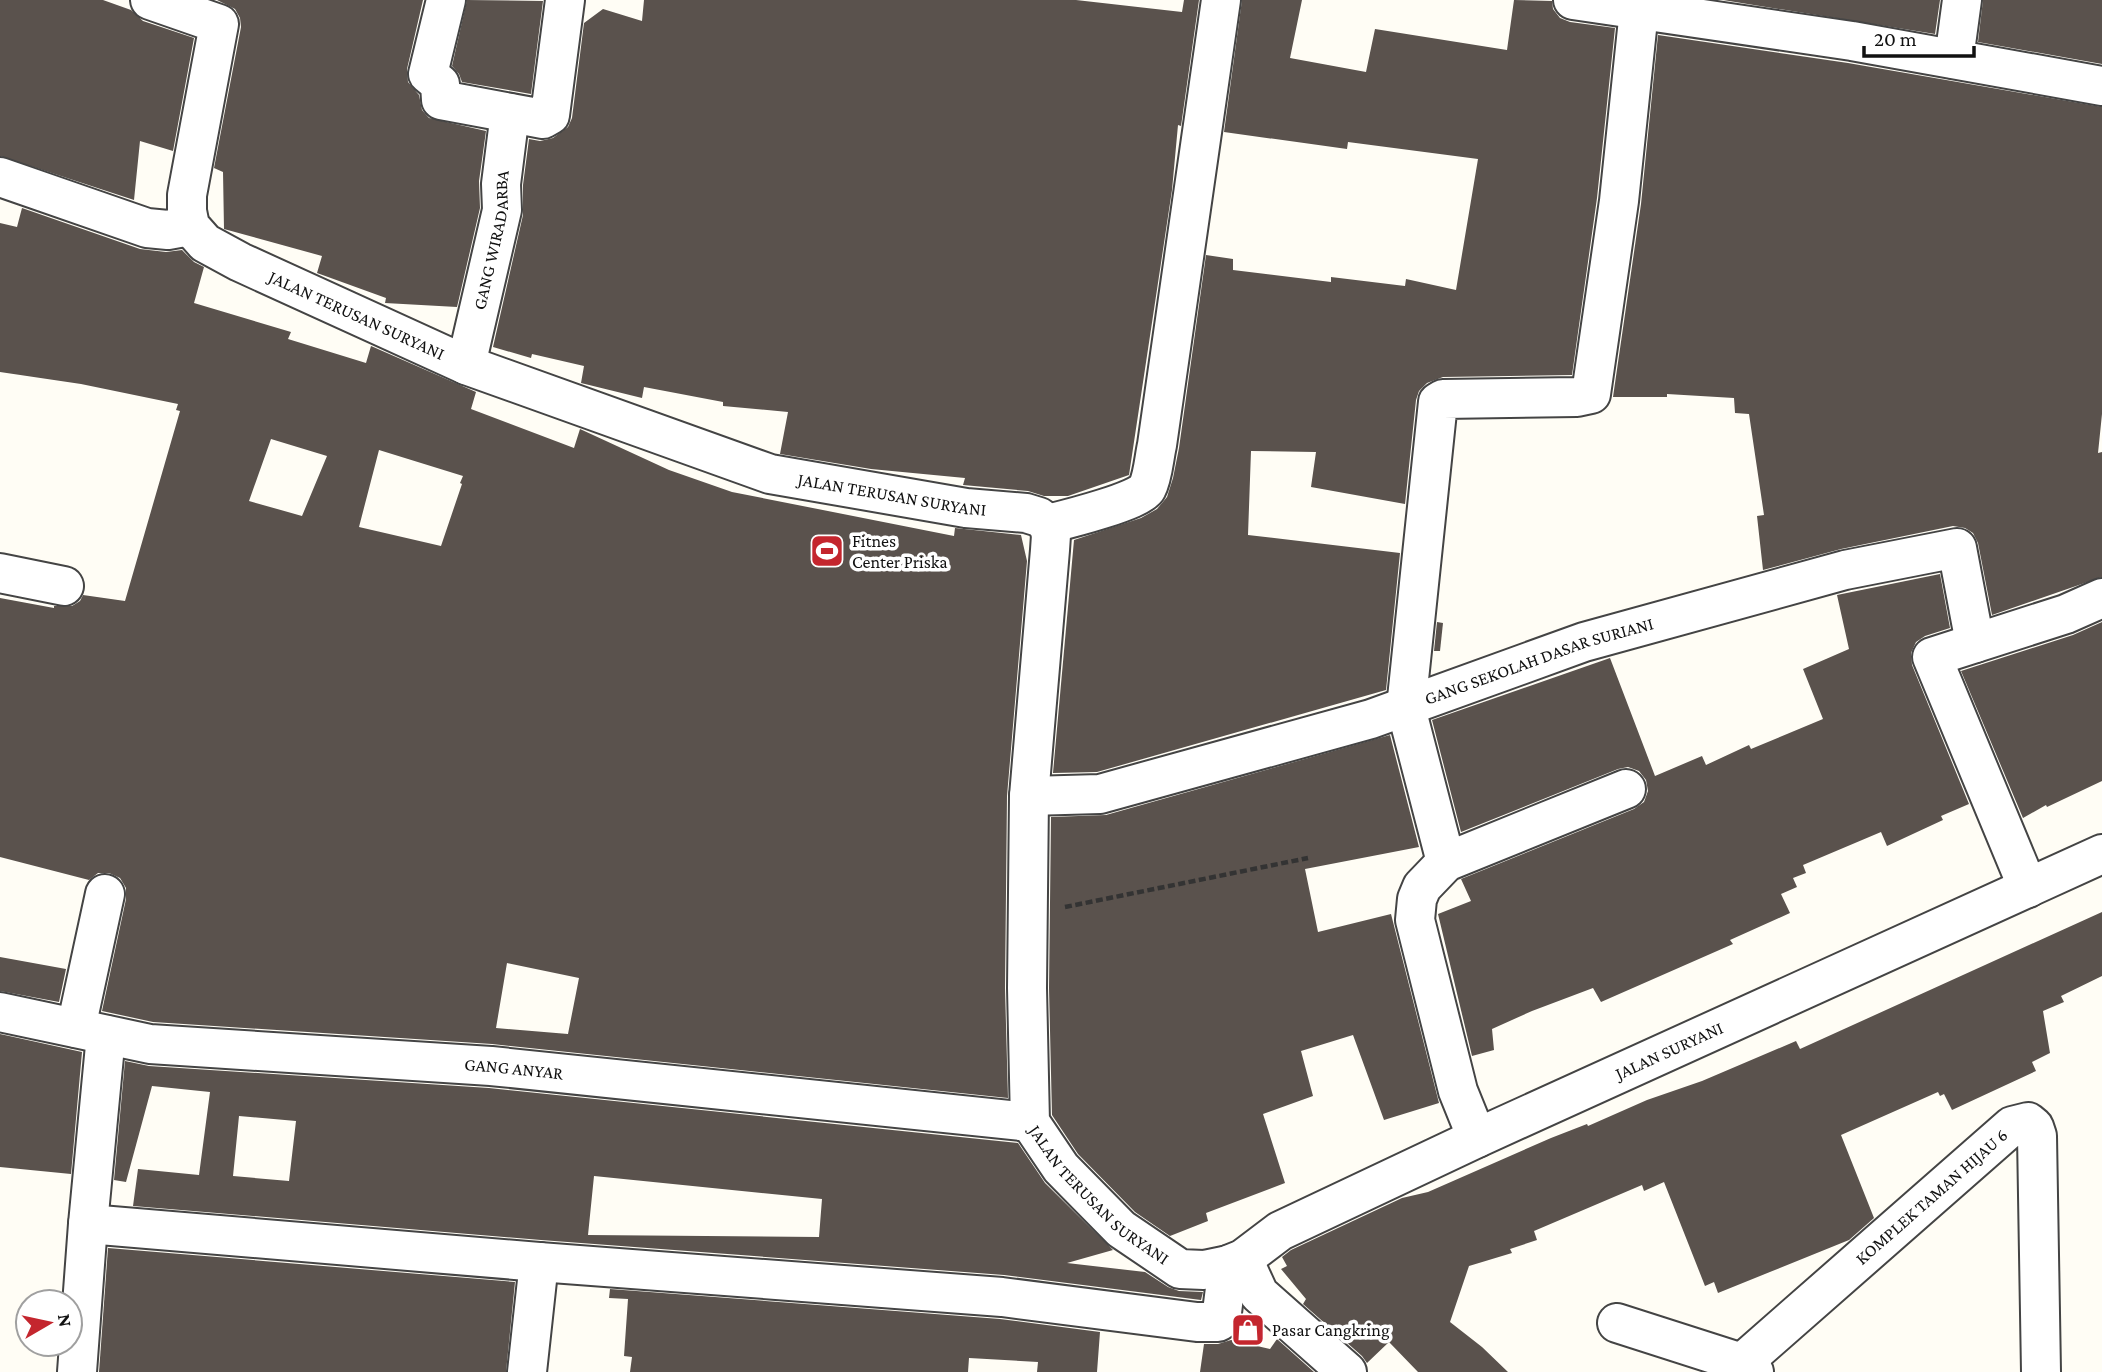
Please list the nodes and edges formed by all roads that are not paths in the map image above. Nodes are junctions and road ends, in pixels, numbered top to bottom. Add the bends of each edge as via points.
1 (150, 0) edge
2 (446, 0) edge
3 (565, 0) edge
4 (1573, 0) edge
5 (1962, 0) edge
6 (1213, 1) edge
7 (1655, 8) edge
8 (222, 12) edge
9 (1804, 17) edge
10 (1954, 59) junction
11 (2102, 86) edge
12 (510, 113) junction
13 (0, 177) edge
14 (190, 226) junction
15 (466, 365) junction
16 (1048, 524) junction
17 (0, 573) edge
18 (64, 586) dead end
19 (2102, 598) edge
20 (1975, 643) junction
21 (1406, 708) junction
22 (1626, 789) dead end
23 (1029, 796) junction
24 (2102, 854) edge
25 (1446, 862) junction
26 (2028, 888) junction
27 (105, 894) dead end
28 (0, 1012) edge
29 (91, 1031) junction
30 (1030, 1122) junction
31 (1477, 1138) junction
32 (88, 1224) junction
33 (539, 1262) junction
34 (1235, 1262) junction
35 (1617, 1322) dead end
36 (1748, 1368) edge
37 (77, 1372) edge
38 (527, 1372) edge
39 (1347, 1372) edge
40 (2041, 1372) edge

1 - 8 street
2 - 12 street via 428,74 440,84 441,100
3 - 12 street via 550,115 543,120
4 - 7 street
5 - 10 street
6 - 16 street via 1159,431 1147,488 1138,496
7 - 9 street
7 - 21 street via 1591,394 1438,402
8 - 14 street via 187,194
9 - 10 street
10 - 11 street
12 - 15 street, GANG WIRADARBA via 500,184 502,210
13 - 14 street via 147,228
14 - 15 street, JALAN TERUSAN SURYANI via 205,243 240,262
15 - 16 street, JALAN TERUSAN SURYANI via 770,474 982,510 1026,513
16 - 23 street, JALAN TERUSAN SURYANI via 1050,550
17 - 18 street
19 - 20 street
20 - 21 street, GANG SEKOLAH DASAR SURIANI via 1957,548 1845,570 1584,642
20 - 26 street via 1932,657
21 - 23 street, GANG SEKOLAH DASAR SURIANI via 1100,794
21 - 25 street
22 - 25 street
23 - 30 street, JALAN TERUSAN SURYANI
24 - 26 street, JALAN SURYANI
25 - 31 street via 1422,887 1415,920 1458,1091
26 - 31 street, JALAN SURYANI
27 - 29 street
28 - 29 street, GANG ANYAR
29 - 30 street, GANG ANYAR via 173,1045 491,1066
29 - 32 street
30 - 34 street, JALAN TERUSAN SURYANI via 1061,1168 1121,1229 1180,1269 1194,1271
31 - 34 street, JALAN SURYANI via 1280,1231
32 - 33 street
32 - 37 street
33 - 34 street via 1002,1297 1218,1322
33 - 38 street
34 - 39 street via 1259,1294
35 - 36 street
36 - 40 street, KOMPLEK TAMAN HIJAU 6 via 2012,1126 2028,1122 2037,1136

